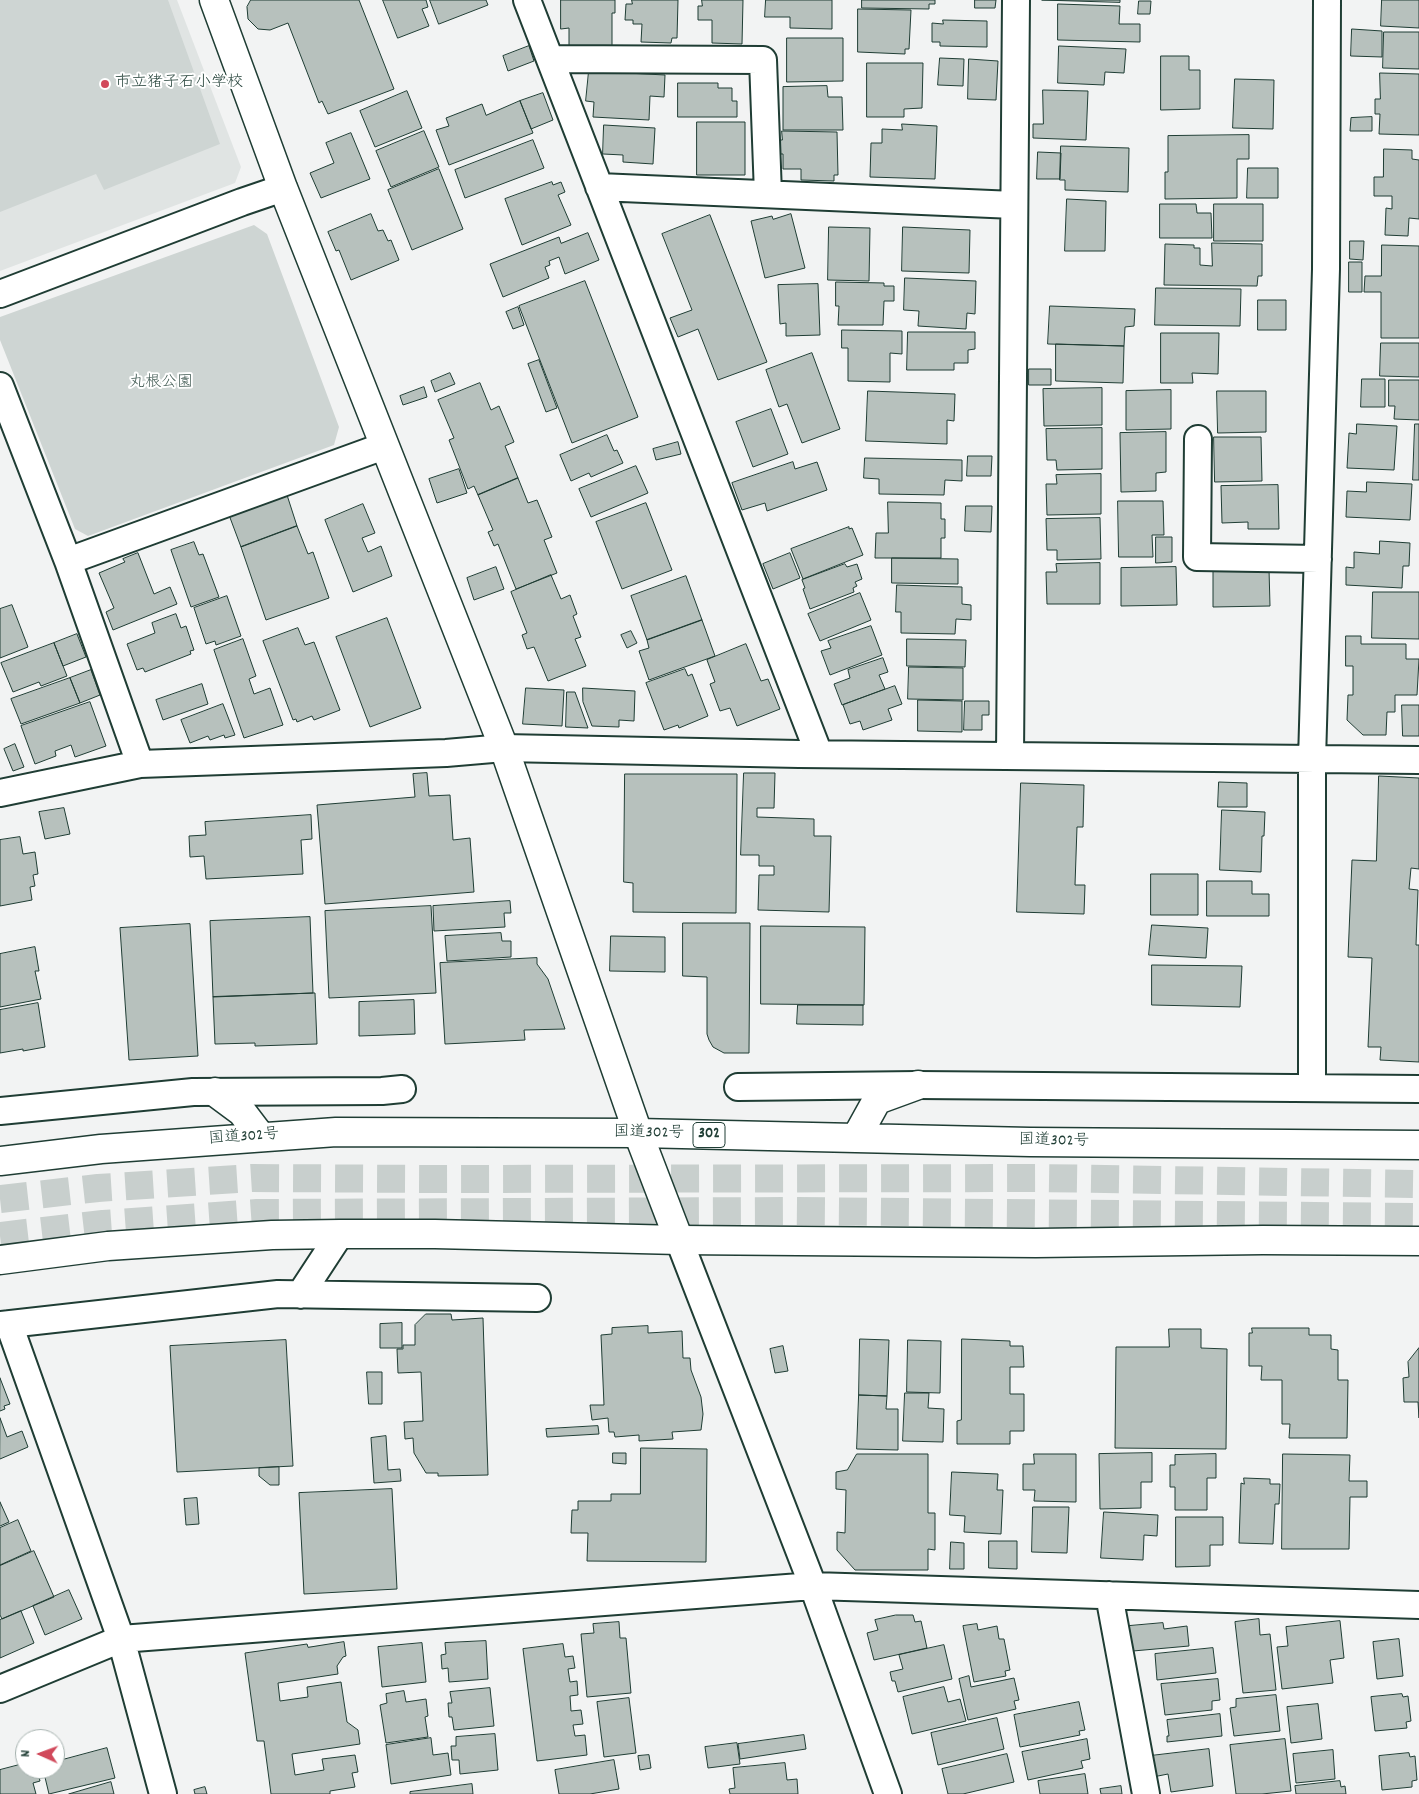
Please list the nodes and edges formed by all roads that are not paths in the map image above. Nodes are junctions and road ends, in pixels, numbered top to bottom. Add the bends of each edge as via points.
1 (214, 0) edge
2 (527, 0) edge
3 (1016, 0) edge
4 (1327, 0) edge
5 (550, 59) junction
6 (599, 187) junction
7 (283, 188) junction
8 (768, 194) junction
9 (1014, 205) junction
10 (0, 294) edge
11 (0, 386) edge
12 (1198, 439) dead end
13 (384, 446) junction
14 (1318, 559) junction
15 (68, 561) junction
16 (504, 748) junction
17 (819, 754) junction
18 (1010, 756) junction
19 (1312, 760) junction
20 (1419, 760) edge
21 (140, 764) junction
22 (0, 793) edge
23 (918, 1085) junction
24 (738, 1086) dead end
25 (1312, 1087) junction
26 (402, 1089) dead end
27 (1419, 1089) edge
28 (215, 1092) junction
29 (0, 1111) edge
30 (638, 1133) junction
31 (261, 1137) junction
32 (856, 1138) junction
33 (1419, 1145) edge
34 (0, 1161) edge
35 (340, 1234) junction
36 (679, 1240) junction
37 (1419, 1241) edge
38 (0, 1260) edge
39 (300, 1295) junction
40 (536, 1298) dead end
41 (5, 1325) edge
42 (813, 1586) junction
43 (1109, 1595) junction
44 (1419, 1608) edge
45 (121, 1639) junction
46 (0, 1689) edge
47 (163, 1794) edge
48 (888, 1794) edge
49 (1146, 1794) edge

1 - 7 main road
2 - 5 street
3 - 9 street
4 - 14 street via 1326,269
5 - 6 street
5 - 8 street via 763,60
6 - 8 street
6 - 17 street
7 - 10 street
7 - 13 main road
8 - 9 street
9 - 18 street
11 - 15 street
12 - 14 street via 1197,557
13 - 15 street
13 - 16 main road
14 - 19 street
15 - 21 street
16 - 17 street
16 - 21 street
16 - 30 main road
17 - 18 street
18 - 19 street
19 - 20 street
19 - 25 street
21 - 22 street
23 - 24 street
23 - 25 street
23 - 32 main road via 877,1100
25 - 27 street
26 - 28 street
28 - 29 street via 116,1098
28 - 31 main road via 242,1112
30 - 31 main road, 国道302号 / 302 via 365,1132
30 - 32 main road, 国道302号 / 302
30 - 36 main road
31 - 34 main road, 国道302号 / 302 via 101,1149
32 - 33 main road, 国道302号 / 302
35 - 36 main road
35 - 38 main road via 272,1235 108,1246
35 - 39 street
36 - 37 main road via 1026,1243
36 - 42 street
39 - 40 street
39 - 41 street via 278,1294
41 - 45 street
42 - 43 street
42 - 45 street
42 - 48 street
43 - 44 street
43 - 49 street
45 - 46 street
45 - 47 street

